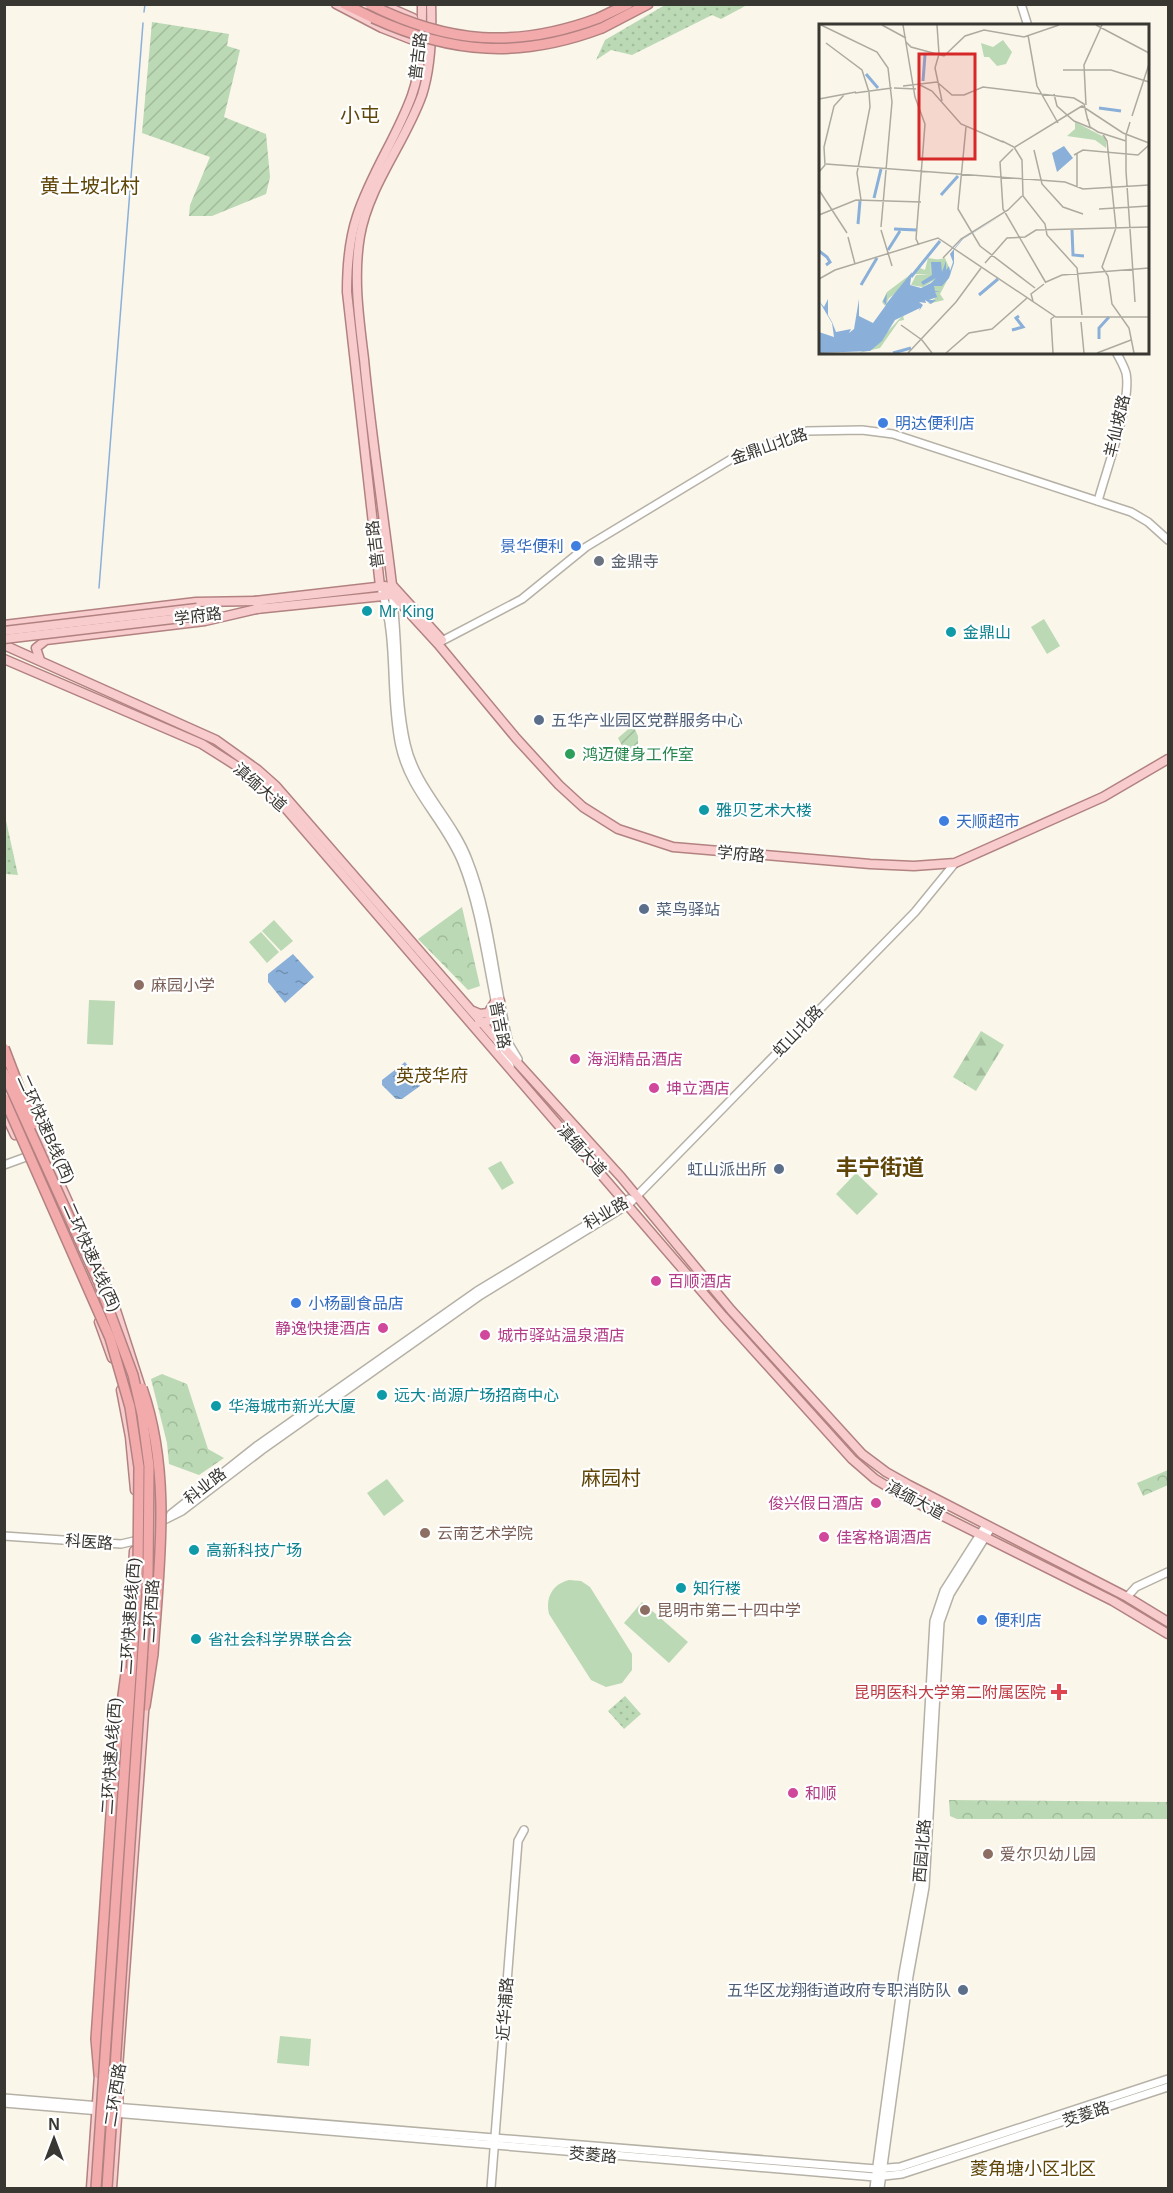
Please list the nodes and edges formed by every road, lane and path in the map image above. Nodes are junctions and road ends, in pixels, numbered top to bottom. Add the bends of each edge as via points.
1 (336, 4) edge
2 (346, 4) edge
3 (422, 4) edge
4 (431, 4) edge
5 (628, 4) edge
6 (648, 4) edge
7 (1021, 4) edge
8 (374, 8) edge
9 (426, 23) junction
10 (600, 23) junction
11 (1027, 24) edge
12 (425, 44) junction
13 (1117, 354) edge
14 (1098, 501) junction
15 (1168, 540) edge
16 (392, 585) junction
17 (380, 586) junction
18 (388, 596) junction
19 (260, 605) junction
20 (197, 612) junction
21 (56, 619) junction
22 (4, 625) edge
23 (4, 631) edge
24 (4, 639) edge
25 (59, 639) junction
26 (440, 642) junction
27 (4, 645) edge
28 (4, 659) edge
29 (42, 662) junction
30 (1168, 759) edge
31 (955, 863) junction
32 (498, 1001) junction
33 (470, 1015) junction
34 (496, 1015) junction
35 (483, 1023) junction
36 (503, 1047) junction
37 (4, 1048) edge
38 (4, 1060) edge
39 (523, 1066) junction
40 (4, 1073) edge
41 (515, 1074) junction
42 (4, 1098) edge
43 (4, 1109) edge
44 (26, 1146) junction
45 (26, 1157) junction
46 (4, 1165) edge
47 (48, 1169) junction
48 (638, 1196) junction
49 (628, 1202) junction
50 (123, 1344) junction
51 (166, 1519) joint
52 (988, 1526) junction
53 (156, 1527) junction
54 (984, 1535) junction
55 (4, 1536) edge
56 (134, 1541) junction
57 (1168, 1572) edge
58 (1127, 1597) junction
59 (135, 1621) junction
60 (1168, 1622) edge
61 (1168, 1635) edge
62 (145, 1706) junction
63 (524, 1830) dead end
64 (99, 2074) junction
65 (1168, 2079) edge
66 (1168, 2087) edge
67 (4, 2098) edge
68 (4, 2103) edge
69 (99, 2109) junction
70 (115, 2110) junction
71 (106, 2132) junction
72 (494, 2142) junction
73 (879, 2173) junction
74 (91, 2188) edge
75 (97, 2188) edge
76 (106, 2188) edge
77 (112, 2188) edge
78 (491, 2188) edge
79 (874, 2188) edge
80 (880, 2188) edge

1 - 12 main road via 382,28
2 - 8 highway
3 - 9 main road, 普吉路
4 - 9 main road, 普吉路
5 - 10 highway
6 - 10 highway
7 - 11 street
8 - 9 main road
8 - 10 highway, bridge via 436,42 488,49 548,44
9 - 12 main road, 普吉路
12 - 16 main road, 普吉路 via 428,74 422,96 370,202 357,255 370,420
12 - 17 main road, 普吉路 via 412,95 365,195 349,255 348,303
13 - 14 street, 羊仙坡路 via 1127,383
14 - 15 street, 金鼎山北路 via 1140,517
14 - 26 street, 金鼎山北路 via 893,434 807,431 738,455 714,468 586,547 522,599
16 - 17 main road, 学府路
16 - 18 street, 普吉路
16 - 26 main road, 学府路
17 - 18 main road, 学府路
17 - 19 main road, 学府路
18 - 19 main road, 学府路
18 - 26 main road, 学府路
18 - 32 street, 普吉路 via 401,749 416,789 462,861
19 - 20 main road, 学府路
19 - 21 main road, 学府路 via 202,602
19 - 25 main road via 211,620
20 - 23 main road, 学府路, bridge
20 - 24 main road, 学府路, bridge
21 - 22 main road, 学府路
21 - 25 main road via 51,629
25 - 29 main road via 38,645 36,654
26 - 31 main road, 学府路 via 559,785 583,807 618,829 656,843 703,851 914,866
27 - 29 main road, 滇缅大道
28 - 33 main road, 滇缅大道 via 202,744 254,777
29 - 33 main road, 滇缅大道 via 216,740 258,770 345,863
30 - 31 main road, 学府路 via 1103,797
31 - 48 street, 虹山北路 via 915,912
32 - 33 main road via 485,1014
32 - 34 main road
32 - 39 street, 普吉路 via 509,1044
33 - 35 main road, 滇缅大道
33 - 41 main road, 滇缅大道
34 - 35 main road
34 - 36 street, 普吉路
35 - 36 main road, 滇缅大道
36 - 39 main road, 滇缅大道
36 - 41 street, 普吉路
37 - 47 highway, bridge
38 - 53 main road, 二环西路 via 95,1260 132,1353 151,1434
39 - 48 main road, 滇缅大道
40 - 47 highway, 二环快速B线(西), bridge
41 - 49 main road, 滇缅大道
42 - 44 highway, 二环快速A线(西), bridge
43 - 44 highway, bridge
43 - 45 main road, 二环西路
44 - 59 highway, 二环快速A线(西), bridge via 102,1317 128,1397 140,1489
45 - 46 street
45 - 56 main road, 二环西路 via 91,1304 118,1379 133,1457
47 - 50 highway, 二环快速B线(西), bridge
48 - 49 street, 科业路
48 - 52 main road, 滇缅大道 via 731,1310 862,1454 886,1472
49 - 51 street, 科业路 via 477,1291 258,1445
49 - 54 main road, 滇缅大道 via 723,1316 852,1459 903,1496
50 - 62 highway, bridge via 148,1406 159,1467 160,1542 153,1654
50 - 76 highway, 二环快速B线(西), bridge via 146,1434 150,1527
51 - 53 street, 科医路
52 - 54 street, 西园北路
52 - 58 main road, 滇缅大道
53 - 56 street, 科医路
53 - 62 main road, 二环西路
54 - 61 main road, 滇缅大道 via 1113,1600
54 - 73 street, 西园北路 via 946,1603 940,1622 933,1670 920,1903 903,1974
55 - 56 street, 科医路 via 121,1544
56 - 64 main road, 二环西路
57 - 58 street via 1136,1587
58 - 60 main road, 滇缅大道
59 - 64 highway, bridge via 117,1734 96,2045
59 - 75 highway, 二环快速A线(西), bridge
62 - 70 main road, 二环西路
63 - 72 street, 近华浦路 via 518,1841
64 - 69 main road, 二环西路
65 - 73 street, 茭菱路
66 - 73 street, 茭菱路 via 902,2174
67 - 69 street, 茭菱路
68 - 69 street, 茭菱路
69 - 70 street, 茭菱路
69 - 71 main road, 二环西路
69 - 74 main road
70 - 71 main road, 二环西路
70 - 72 street, 茭菱路
70 - 77 main road
71 - 75 main road, 二环西路, bridge
71 - 76 main road, 二环西路, bridge
72 - 73 street, 茭菱路
72 - 78 street, 近华浦路
73 - 79 street, 西园北路
73 - 80 street, 西园北路

